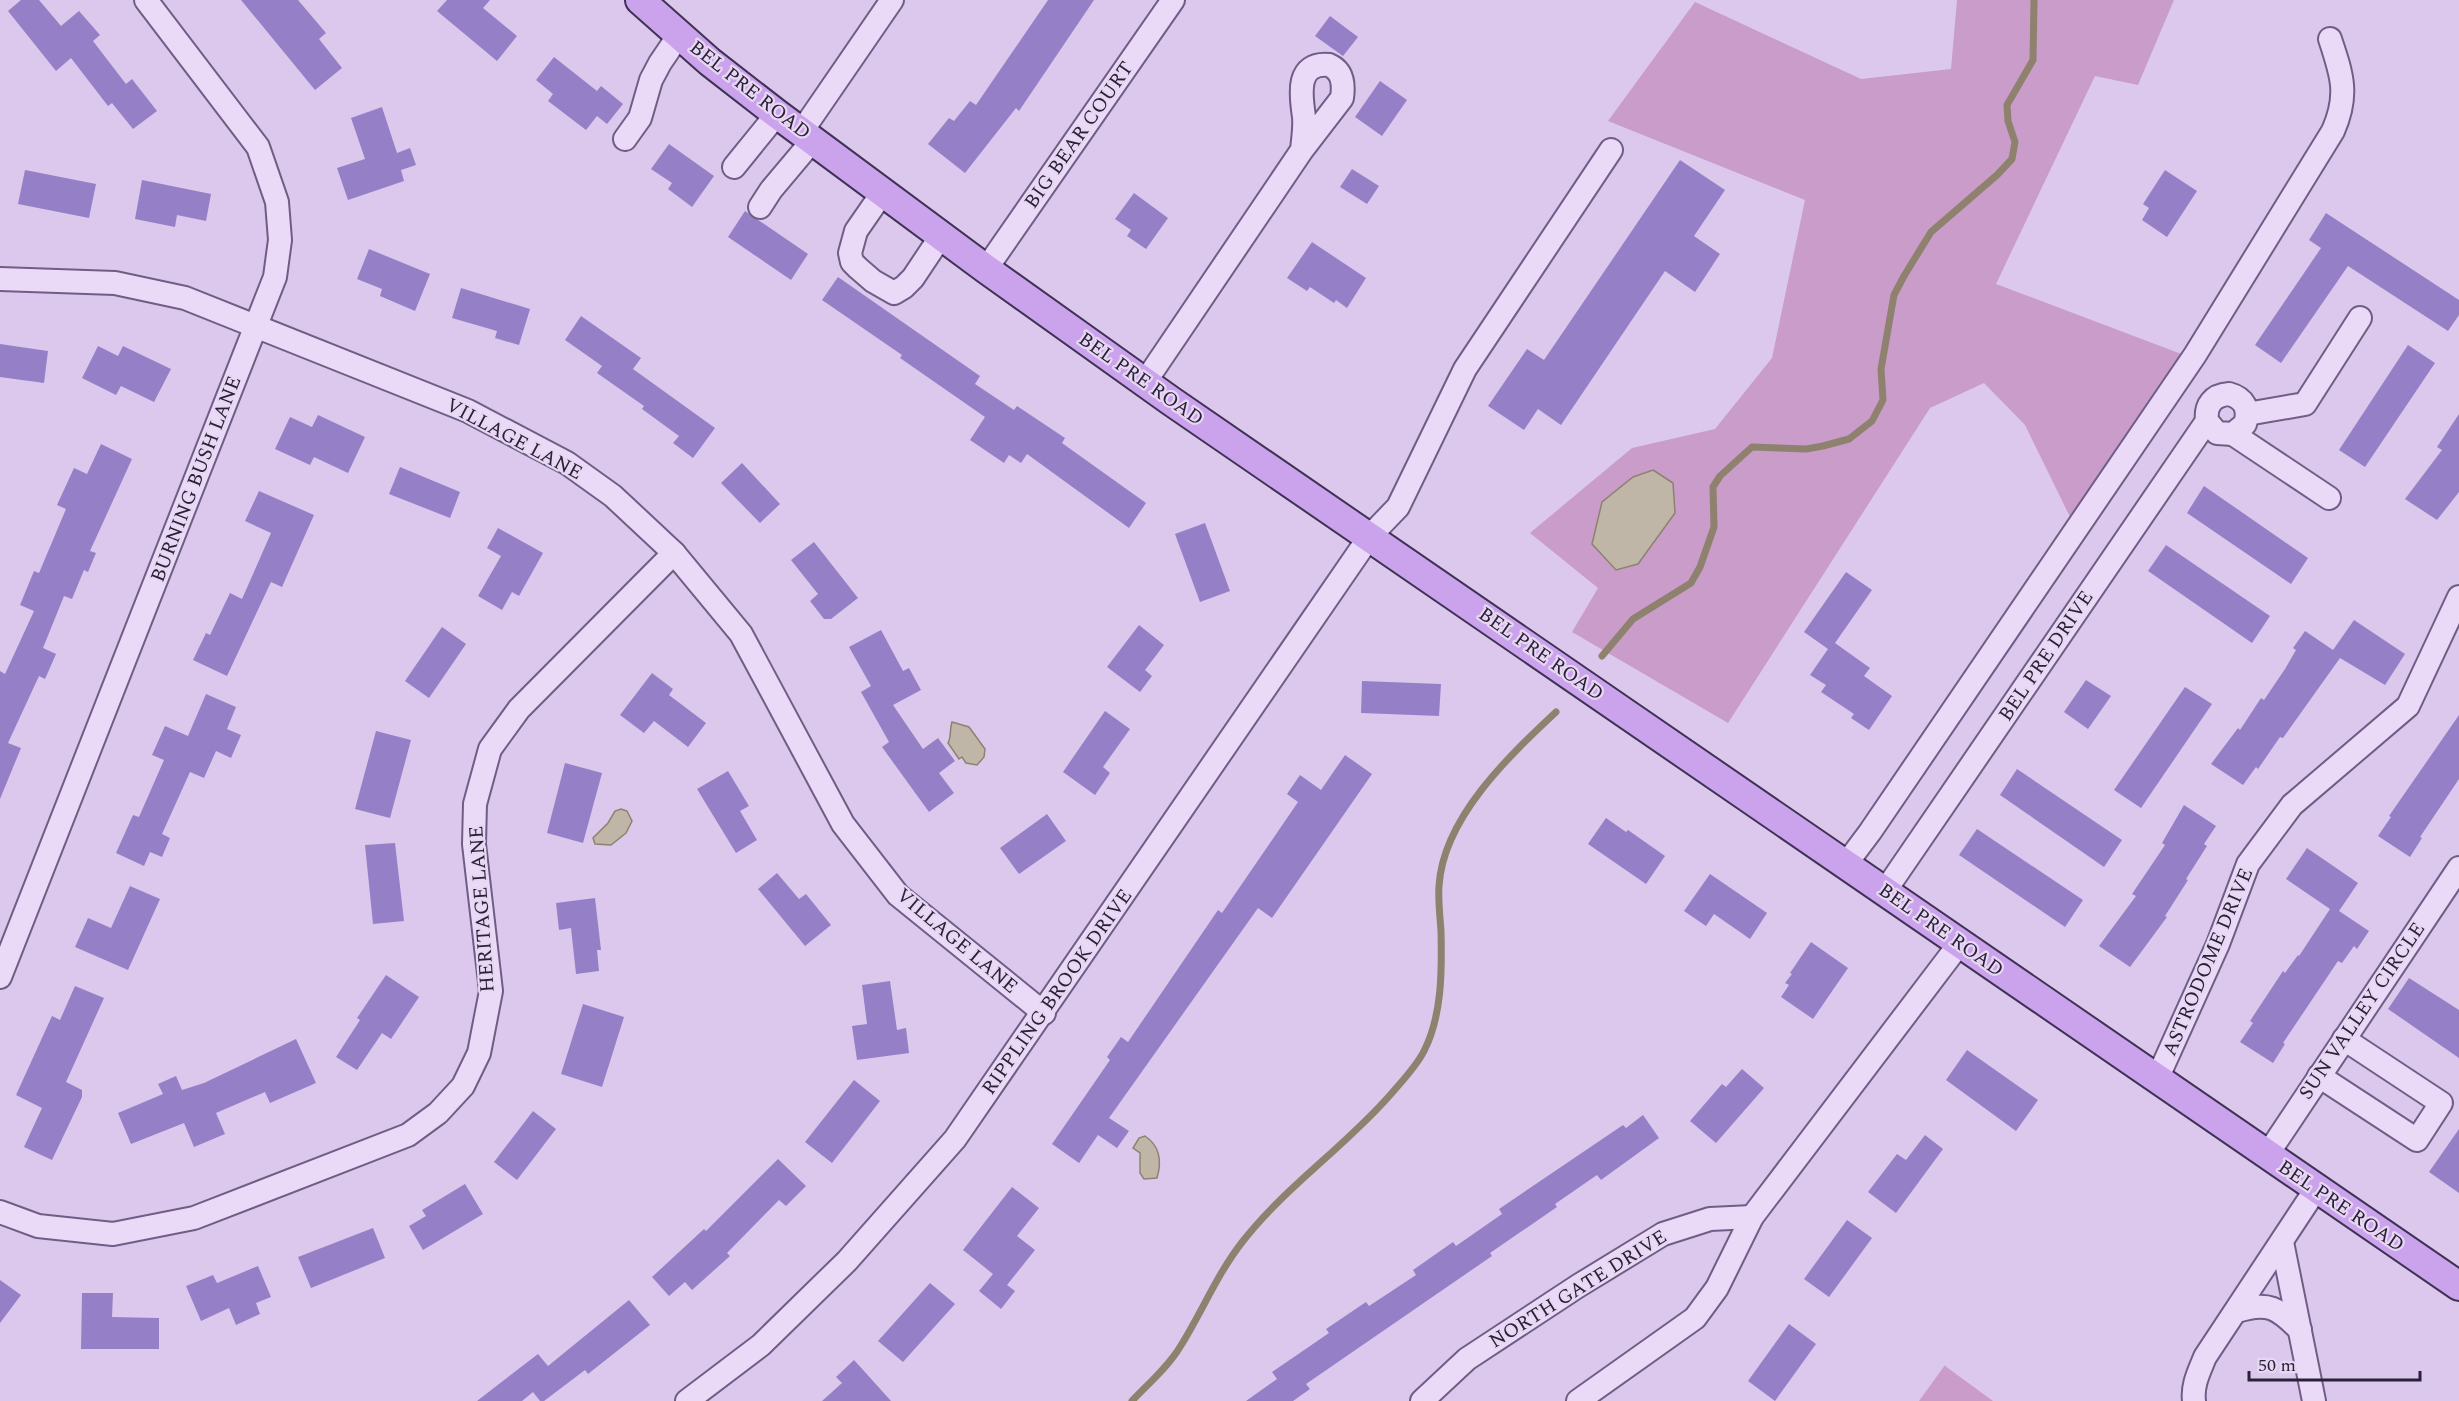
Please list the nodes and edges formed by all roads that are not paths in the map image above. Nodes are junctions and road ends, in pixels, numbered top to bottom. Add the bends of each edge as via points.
1 (146, 0) edge
2 (892, 0) edge
3 (1173, 0) edge
4 (653, 4) edge
5 (680, 35) junction
6 (2330, 39) dead end
7 (777, 114) junction
8 (808, 135) junction
9 (625, 139) dead end
10 (1302, 150) dead end
11 (1611, 150) dead end
12 (734, 167) dead end
13 (883, 192) junction
14 (760, 207) dead end
15 (941, 236) junction
16 (986, 269) junction
17 (0, 279) edge
18 (2360, 318) dead end
19 (255, 327) junction
20 (1145, 382) junction
21 (2247, 414) junction
22 (2207, 421) junction
23 (2233, 434) junction
24 (2329, 498) dead end
25 (1371, 536) junction
26 (675, 553) junction
27 (2459, 597) edge
28 (1846, 864) junction
29 (2459, 868) edge
30 (1885, 891) junction
31 (1960, 943) junction
32 (0, 976) edge
33 (1044, 1013) junction
34 (2344, 1039) junction
35 (2319, 1076) junction
36 (2157, 1079) junction
37 (2267, 1155) junction
38 (2316, 1189) junction
39 (0, 1212) edge
40 (1752, 1217) junction
41 (2282, 1242) junction
42 (2459, 1286) edge
43 (2237, 1311) junction
44 (2300, 1330) junction
45 (687, 1401) edge
46 (1422, 1401) edge
47 (1578, 1401) edge
48 (2194, 1401) edge
49 (2314, 1401) edge

1 - 19 street, BURNING BUSH LANE via 258,147 277,202 280,240 275,277
2 - 8 street
3 - 16 street, BIG BEAR COURT
4 - 5 main road, BEL PRE ROAD
5 - 7 main road, BEL PRE ROAD
5 - 9 street via 651,80 640,118
6 - 28 street via 2344,78 2342,111 2333,131 2195,355
7 - 8 main road, BEL PRE ROAD
7 - 12 street
8 - 13 main road, BEL PRE ROAD
8 - 14 street
10 - 20 street
11 - 25 street, RIPPLING BROOK DRIVE via 1465,369 1398,507
13 - 15 main road, BEL PRE ROAD
13 - 15 street via 856,231 850,253 852,262 873,281 894,293 904,287
15 - 16 main road, BEL PRE ROAD
16 - 20 main road, BEL PRE ROAD
17 - 19 street, VILLAGE LANE via 115,283 185,298
18 - 21 street via 2305,404
19 - 26 street, VILLAGE LANE via 468,411 567,463 613,496
19 - 32 street, BURNING BUSH LANE
20 - 25 main road, BEL PRE ROAD
21 - 22 street, BEL PRE DRIVE via 2243,401 2221,394 2208,404
21 - 23 street via 2245,424
22 - 23 street via 2217,433
22 - 30 street, BEL PRE DRIVE
23 - 24 street
25 - 28 main road, BEL PRE ROAD
25 - 33 street, RIPPLING BROOK DRIVE
26 - 33 street, VILLAGE LANE via 741,634 843,824 898,895
26 - 39 street, HERITAGE LANE via 519,709 490,749 475,804 474,844 490,991 479,1053 463,1086 438,1113 408,1135 194,1218 113,1234 38,1226
27 - 36 street, ASTRODOME DRIVE via 2408,706 2292,805 2248,864 2218,944
28 - 30 main road, BEL PRE ROAD
29 - 34 street, SUN VALLEY CIRCLE
30 - 31 main road, BEL PRE ROAD
31 - 36 main road, BEL PRE ROAD
31 - 40 street
33 - 45 street, RIPPLING BROOK DRIVE via 955,1139 847,1261 761,1345
34 - 35 street, SUN VALLEY CIRCLE
34 - 35 street via 2441,1103 2417,1140
35 - 37 street, SUN VALLEY CIRCLE
36 - 37 main road, BEL PRE ROAD
37 - 38 main road, BEL PRE ROAD
38 - 41 street
38 - 42 main road, BEL PRE ROAD
40 - 46 street, NORTH GATE DRIVE via 1710,1219 1663,1234 1467,1359
40 - 47 street via 1717,1288 1695,1318
41 - 43 street
41 - 44 street
43 - 44 street via 2255,1305 2269,1306 2282,1312
43 - 48 street via 2205,1357 2197,1376
44 - 49 street

